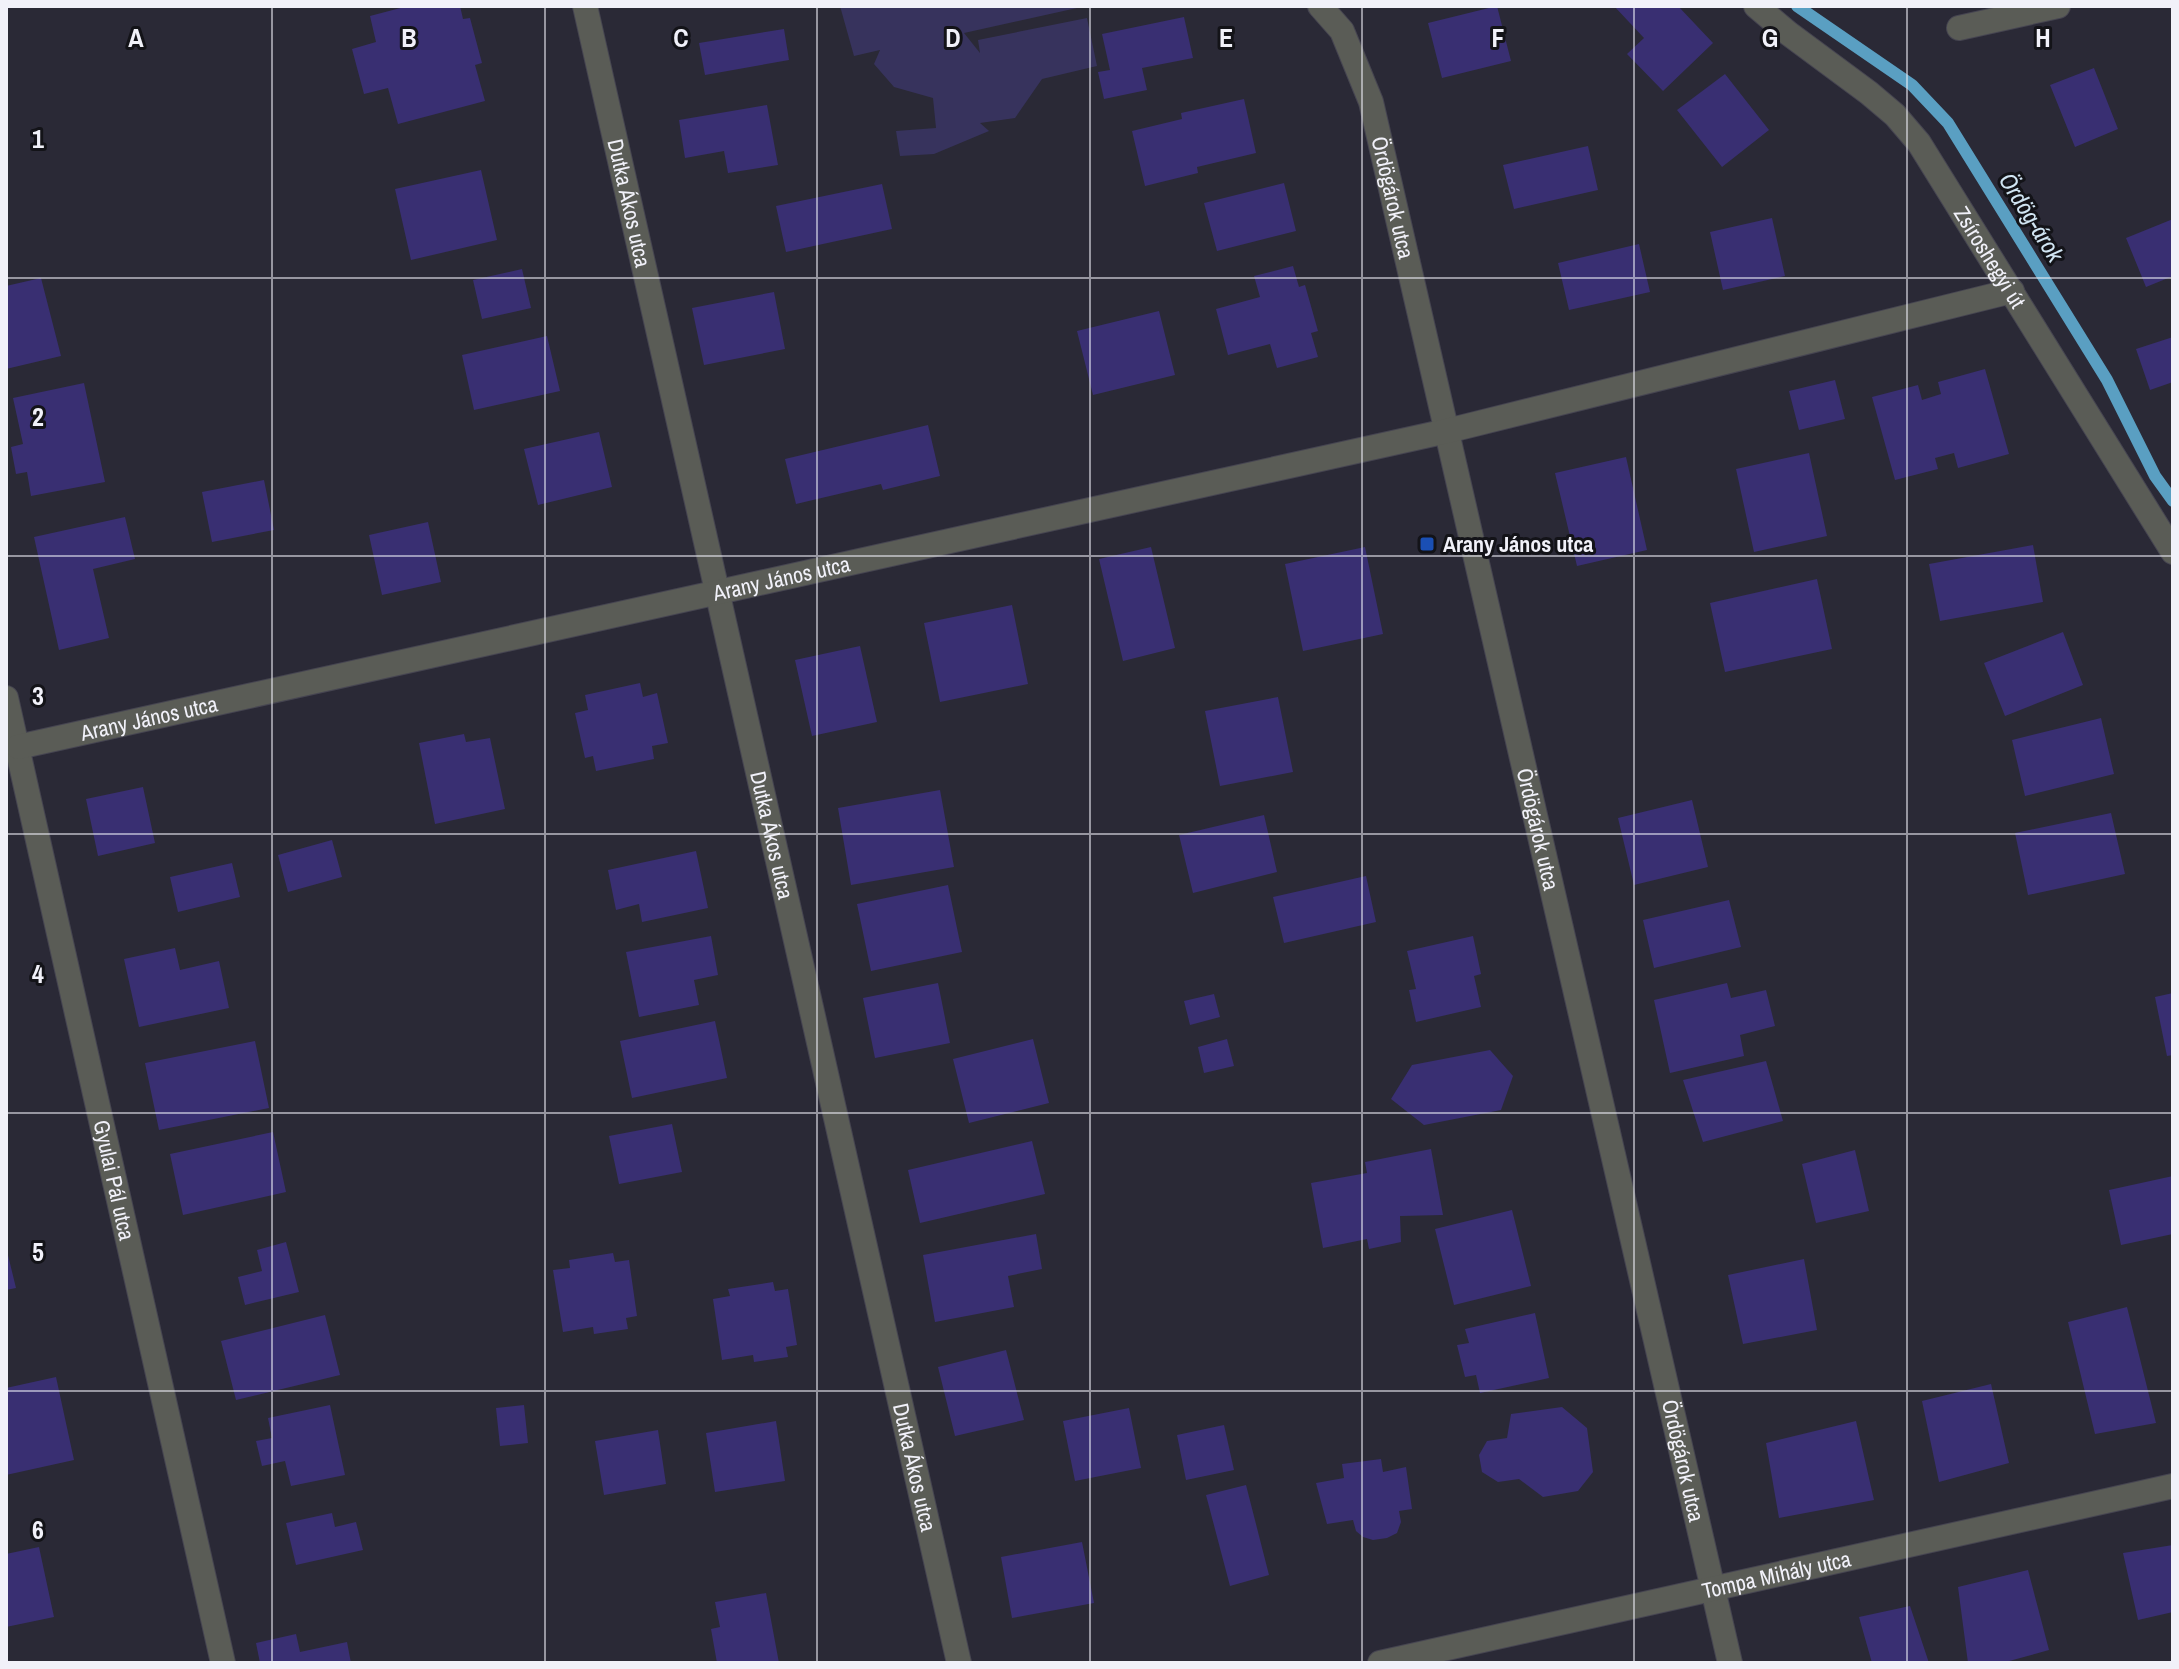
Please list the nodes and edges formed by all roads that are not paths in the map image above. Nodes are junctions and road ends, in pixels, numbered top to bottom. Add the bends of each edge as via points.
1 (585, 6) edge
2 (1320, 6) edge
3 (1756, 6) edge
4 (2058, 6) edge
5 (1959, 28) dead end
6 (2012, 291) junction
7 (1447, 431) junction
8 (2173, 552) edge
9 (717, 593) junction
10 (6, 698) edge
11 (18, 747) junction
12 (2173, 1486) edge
13 (1714, 1589) junction
14 (223, 1663) edge
15 (959, 1663) edge
16 (1380, 1663) edge
17 (1730, 1663) edge

1 - 9 street, Dutka Ákos utca
2 - 7 street, Ördögárok utca via 1342,31 1371,102
3 - 6 street, Zsíroshegyi út via 1895,115 1919,143
4 - 5 street
6 - 7 street, Arany János utca
6 - 8 street, Zsíroshegyi út
7 - 9 street, Arany János utca
7 - 13 street, Ördögárok utca
9 - 11 street, Arany János utca
9 - 15 street, Dutka Ákos utca
10 - 11 street, Gyulai Pál utca
11 - 14 street, Gyulai Pál utca
12 - 13 street, Tompa Mihály utca
13 - 16 street, Tompa Mihály utca
13 - 17 street, Ördögárok utca

